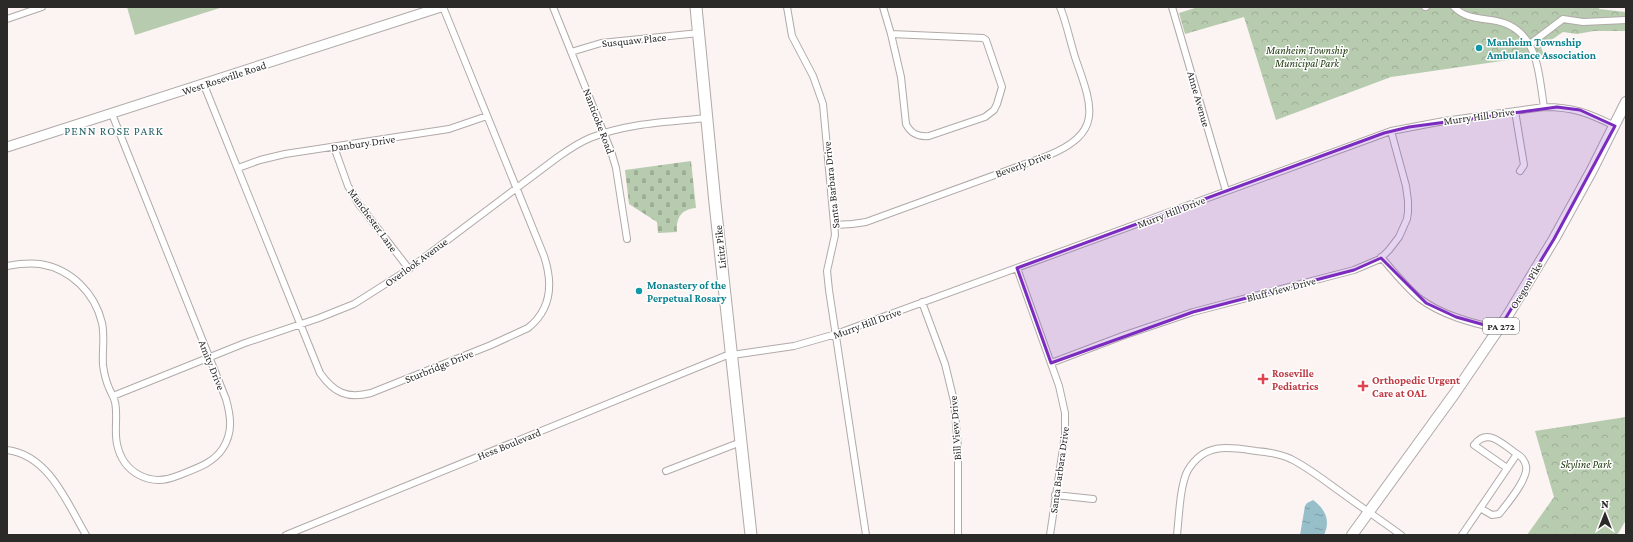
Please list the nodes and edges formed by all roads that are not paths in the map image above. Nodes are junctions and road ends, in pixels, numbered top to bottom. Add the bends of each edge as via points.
1 (42, 7) edge
2 (442, 7) edge
3 (553, 7) edge
4 (696, 7) edge
5 (787, 7) edge
6 (883, 7) edge
7 (1060, 7) edge
8 (1172, 7) edge
9 (1454, 7) edge
10 (7, 19) edge
11 (1626, 20) edge
12 (699, 33) junction
13 (891, 34) junction
14 (1530, 44) junction
15 (571, 52) junction
16 (204, 85) junction
17 (1626, 102) edge
18 (1544, 107) junction
19 (1515, 111) junction
20 (112, 114) junction
21 (487, 116) junction
22 (707, 118) junction
23 (1615, 126) junction
24 (1391, 131) junction
25 (604, 133) junction
26 (7, 147) edge
27 (334, 147) junction
28 (238, 168) junction
29 (1520, 171) dead end
30 (517, 188) junction
31 (1226, 191) junction
32 (834, 225) junction
33 (627, 239) dead end
34 (1381, 257) junction
35 (7, 266) edge
36 (1017, 268) junction
37 (409, 269) junction
38 (922, 302) junction
39 (300, 325) junction
40 (1499, 329) junction
41 (836, 334) junction
42 (732, 355) junction
43 (208, 357) junction
44 (1051, 364) junction
45 (114, 396) junction
46 (741, 442) junction
47 (7, 450) edge
48 (1517, 454) junction
49 (1507, 468) junction
50 (666, 471) dead end
51 (1055, 495) junction
52 (1093, 499) dead end
53 (1480, 508) junction
54 (1368, 513) junction
55 (86, 535) edge
56 (286, 535) edge
57 (751, 535) edge
58 (866, 535) edge
59 (958, 535) edge
60 (1050, 535) edge
61 (1177, 535) edge
62 (1352, 535) edge
63 (1400, 535) edge
64 (1462, 535) edge

1 - 10 street
2 - 16 street, West Roseville Road
2 - 21 street, Sturbridge Drive
3 - 15 street, Nanticoke Road
4 - 12 highway, Lititz Pike
5 - 32 street, Santa Barbara Drive via 792,36 813,76 822,104
6 - 13 street
7 - 32 street, Beverly Drive via 1089,98 1088,121 1074,142 1047,156 866,222
8 - 31 street, Anne Avenue
9 - 14 street via 1470,17 1510,25
11 - 14 street via 1583,22 1563,19
12 - 15 street, Susquaw Place via 601,43
12 - 22 highway, Lititz Pike
13 - 13 street via 986,40 1002,87 994,110 985,117 929,136 915,134 906,124 901,77
14 - 18 street via 1538,65
15 - 25 street, Nanticoke Road
16 - 20 street, West Roseville Road
16 - 28 street, Sturbridge Drive
17 - 23 main road, Oregon Pike / PA 272
18 - 19 street, Murry Hill Drive
18 - 23 street, Murry Hill Drive via 1580,110
19 - 24 street, Murry Hill Drive
19 - 29 street via 1524,165
20 - 26 street, West Roseville Road
20 - 43 street, Amity Drive
21 - 27 street, Danbury Drive via 449,129
21 - 30 street, Sturbridge Drive
22 - 25 street, Overlook Avenue via 646,124
22 - 42 highway, Lititz Pike
23 - 40 main road, Oregon Pike / PA 272 via 1554,239
24 - 31 street, Murry Hill Drive
24 - 34 street, Bluff View Drive via 1406,186 1408,212 1399,237
25 - 30 street, Overlook Avenue via 576,145
25 - 33 street, Nanticoke Road via 616,168
27 - 28 street, Danbury Drive via 269,157
27 - 37 street, Manchester Lane via 348,186 358,203
28 - 39 street, Sturbridge Drive
30 - 37 street, Overlook Avenue
30 - 39 street, Sturbridge Drive via 544,256 550,280 550,292 542,312 528,328 491,346 371,393 355,396 340,393 326,382 317,368
31 - 36 street, Murry Hill Drive
32 - 41 street, Santa Barbara Drive via 835,239 827,275
34 - 40 street via 1426,303 1456,316
34 - 44 street, Bluff View Drive via 1354,270 1179,316
35 - 45 street, Amity Drive via 48,266 68,274 83,287 94,301 102,324 103,366
36 - 38 street, Murry Hill Drive
36 - 44 street, Santa Barbara Drive
37 - 39 street, Overlook Avenue via 354,304
38 - 41 street, Murry Hill Drive
38 - 59 street, Bill View Drive via 945,364 954,401 958,448
39 - 43 street, Overlook Avenue
40 - 54 main road, Oregon Pike / PA 272
41 - 42 street, Murry Hill Drive via 794,346
41 - 58 street, Santa Barbara Drive
42 - 46 highway, Lititz Pike
42 - 56 street, Hess Boulevard via 711,361
43 - 45 street, Overlook Avenue
43 - 45 street, Amity Drive via 231,416 230,433 223,449 211,461 181,474 165,480 155,480 139,475 128,466 117,444
44 - 51 street, Santa Barbara Drive via 1065,413 1065,435
46 - 50 street
46 - 57 highway, Lititz Pike
47 - 55 street via 28,456 43,467 55,482
48 - 49 street
48 - 49 street via 1490,436 1479,439 1474,445
48 - 53 street via 1526,465 1526,475 1509,501 1499,514 1492,515
49 - 53 street
51 - 52 street
51 - 60 street, Santa Barbara Drive
53 - 64 street
54 - 61 street via 1291,459 1268,452 1224,447 1200,456 1187,472
54 - 62 main road, Oregon Pike / PA 272
54 - 63 street

